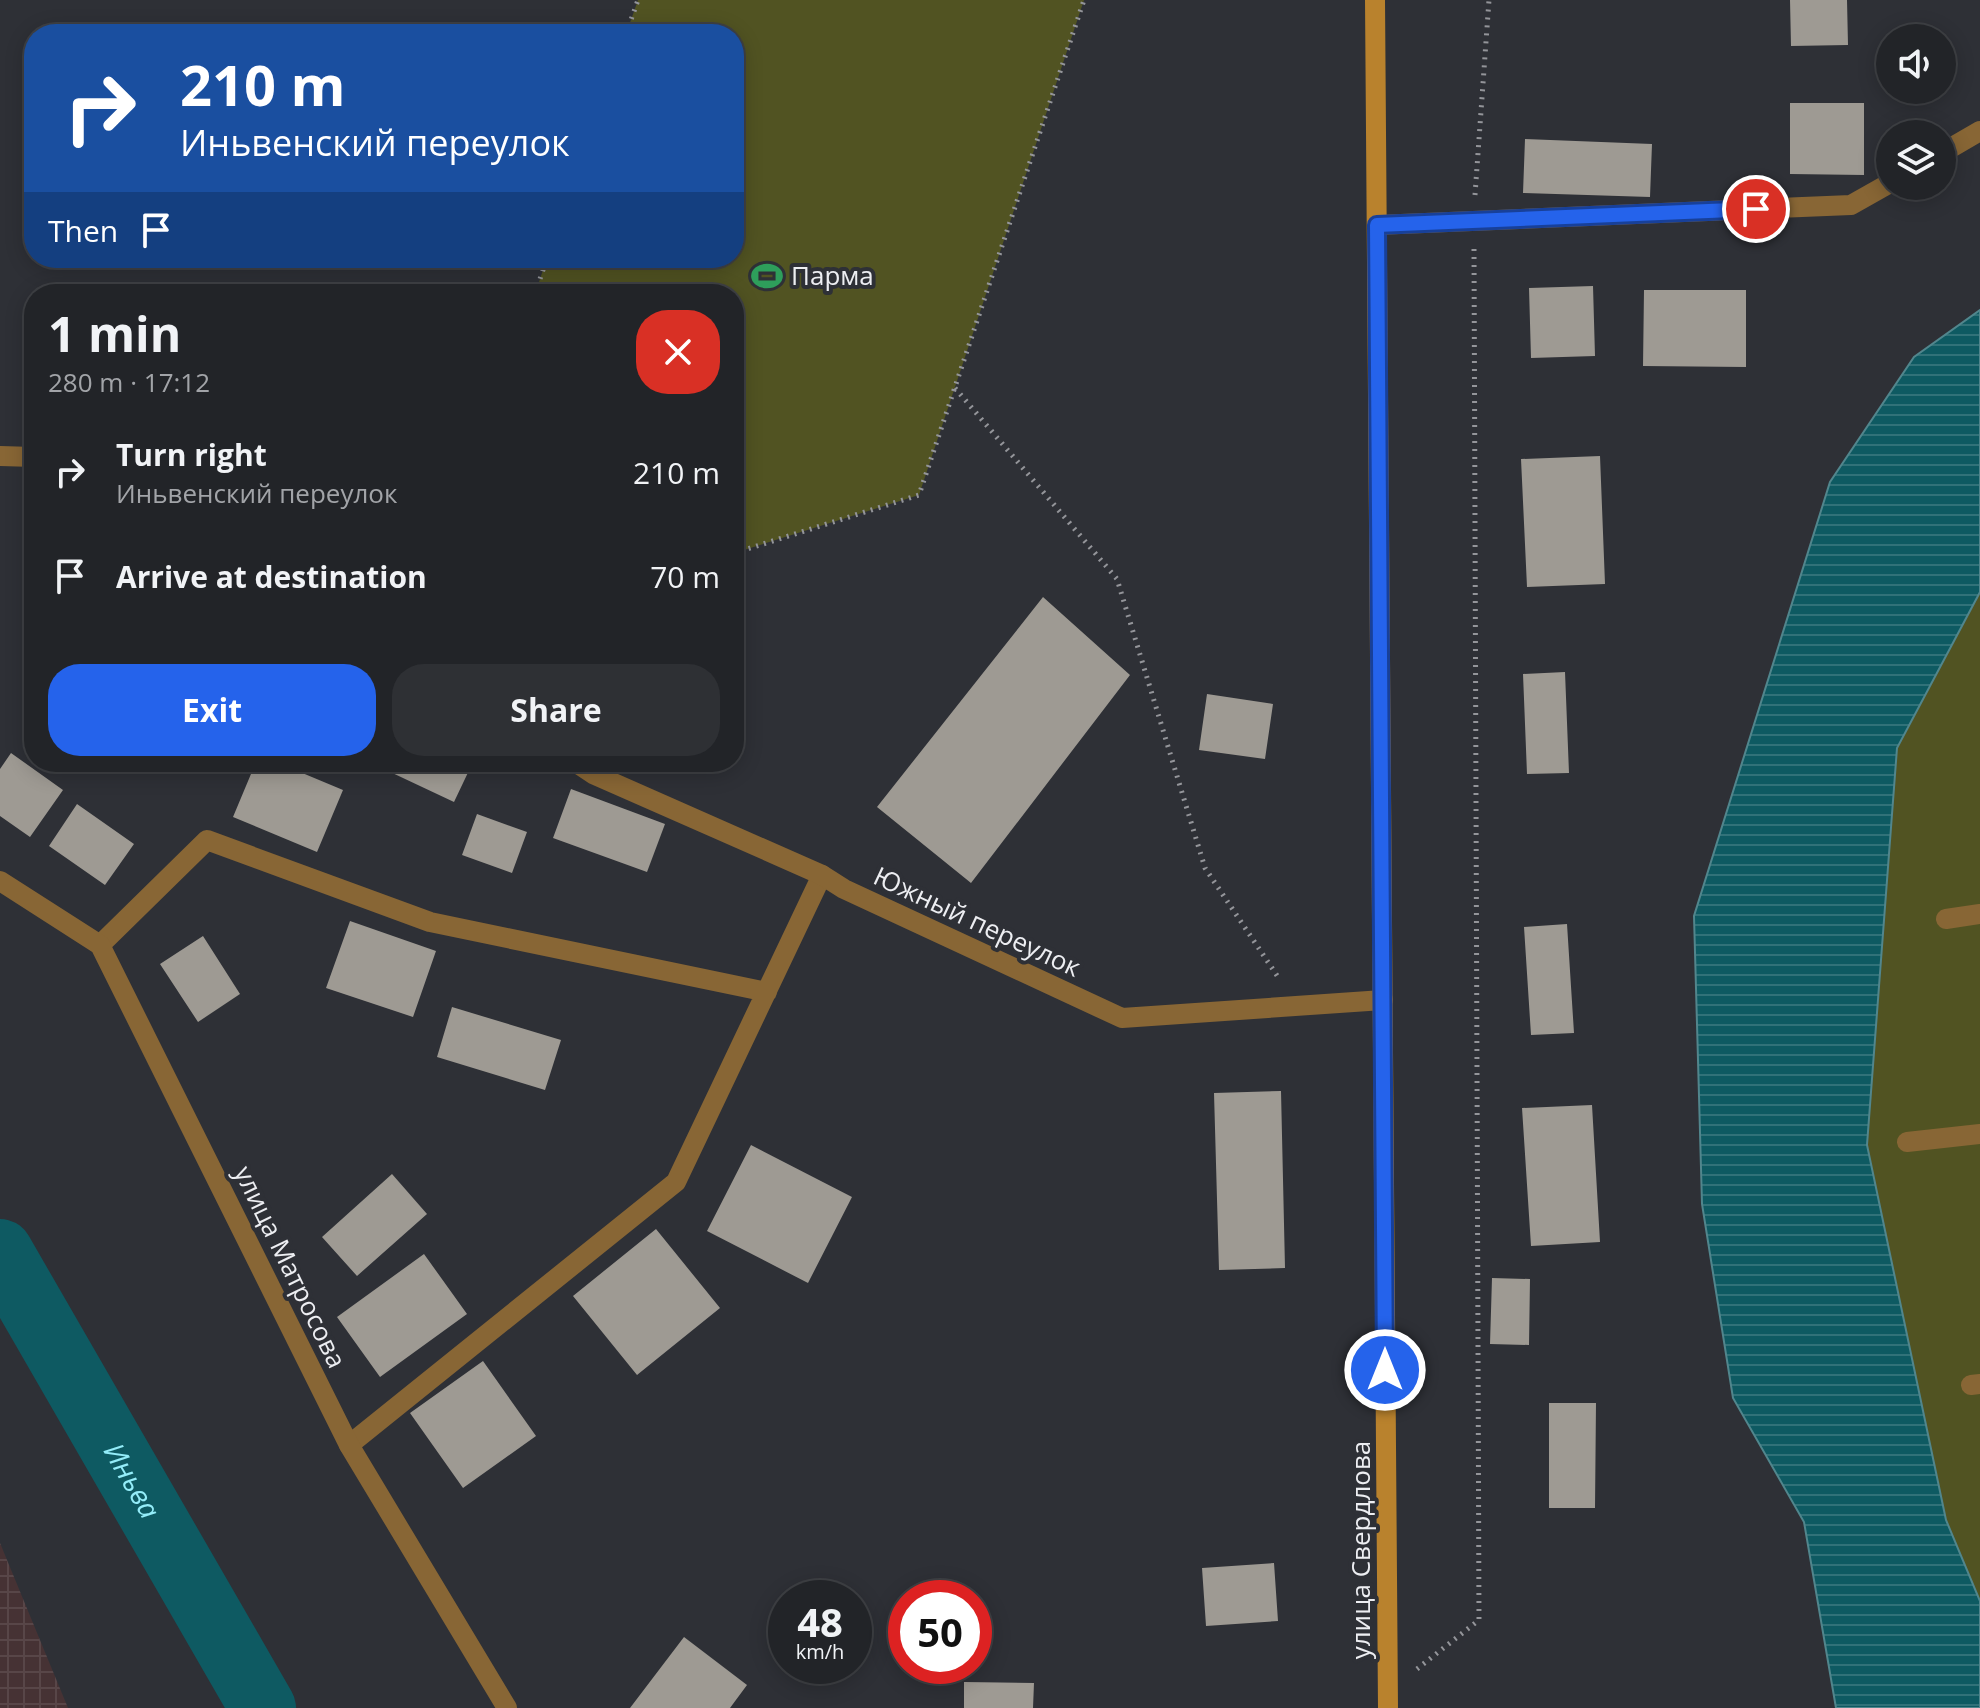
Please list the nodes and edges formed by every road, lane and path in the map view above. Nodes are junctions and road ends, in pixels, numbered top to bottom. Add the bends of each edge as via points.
1 (638, 0) edge
2 (1084, 0) edge
3 (1375, 0) edge
4 (1489, 0) edge
5 (630, 24) edge
6 (1980, 131) edge
7 (1956, 145) edge
8 (1876, 191) edge
9 (1473, 221) junction
10 (1377, 225) junction
11 (955, 388) junction
12 (0, 456) edge
13 (24, 457) edge
14 (744, 550) edge
15 (590, 772) edge
16 (822, 875) junction
17 (0, 881) edge
18 (1980, 914) edge
19 (1946, 919) dead end
20 (100, 945) junction
21 (767, 992) junction
22 (1383, 1000) junction
23 (1297, 1006) junction
24 (1980, 1134) edge
25 (1907, 1142) dead end
26 (349, 1445) junction
27 (1405, 1678) dead end
28 (507, 1708) edge
29 (1388, 1708) edge

1 - 5 path
2 - 11 path
3 - 10 main road, улица Свердлова
4 - 9 path
6 - 7 street
8 - 9 street via 1851,205
9 - 10 street
9 - 27 path via 1479,1620
10 - 22 main road, улица Свердлова
11 - 14 path via 919,495
11 - 23 path via 1117,579 1205,868
12 - 13 street
15 - 16 street, Южный переулок
16 - 21 street
16 - 23 street, Южный переулок via 1122,1018
17 - 20 street
18 - 19 street
20 - 21 street via 207,840 430,922
20 - 26 street, улица Матросова
21 - 26 street via 676,1182
22 - 23 street, Южный переулок
22 - 29 main road, улица Свердлова
24 - 25 street
26 - 28 street, улица Матросова

